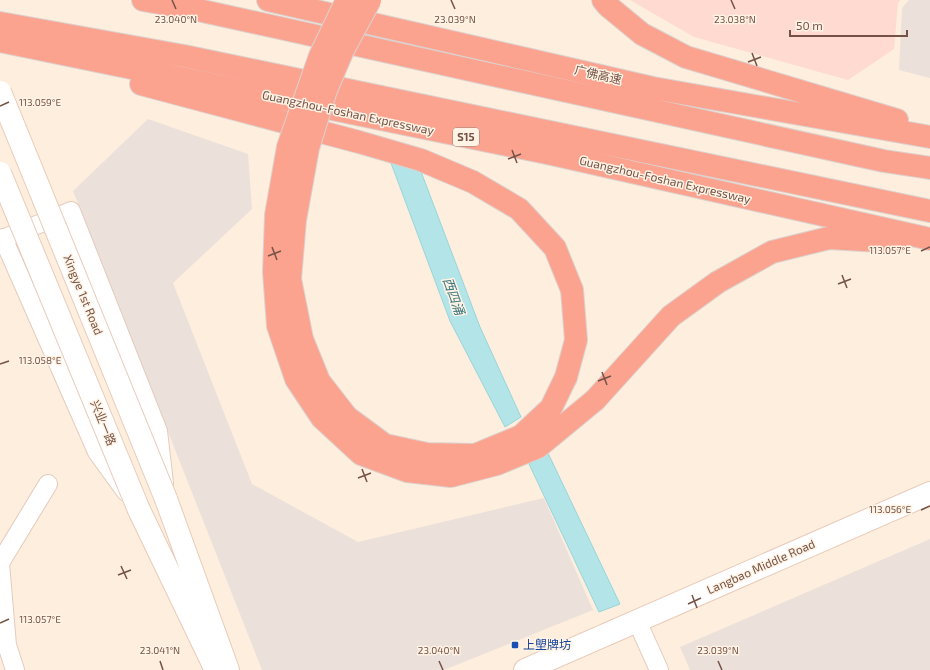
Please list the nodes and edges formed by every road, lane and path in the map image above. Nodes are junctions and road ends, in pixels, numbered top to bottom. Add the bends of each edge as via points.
1 (143, 0) edge
2 (268, 0) edge
3 (347, 0) edge
4 (370, 0) edge
5 (603, 0) edge
6 (0, 23) edge
7 (0, 41) edge
8 (26, 47) junction
9 (0, 92) edge
10 (930, 132) edge
11 (930, 137) edge
12 (930, 168) edge
13 (0, 173) edge
14 (930, 211) edge
15 (2, 239) edge
16 (930, 239) edge
17 (930, 246) edge
18 (48, 484) dead end
19 (930, 493) edge
20 (166, 499) junction
21 (139, 510) junction
22 (0, 563) edge
23 (637, 621) junction
24 (15, 670) edge
25 (216, 670) edge
26 (228, 670) edge
27 (525, 670) edge
28 (658, 670) edge

1 - 12 highway via 884,161
2 - 11 highway, 广佛高速 via 653,88
3 - 17 highway, bridge via 320,56 288,147 276,215 274,272 278,326 296,379 322,418 361,454 407,471 451,476 497,464 538,447 594,400 671,316 718,282 772,252 829,238
4 - 8 highway, bridge via 343,50 326,90 308,148 295,220 290,279 302,339 319,381 347,417 385,445 427,454 475,455 521,436 551,408 566,377 576,340 572,290 555,248 520,209 473,182 421,160 359,142 77,67
5 - 10 highway via 642,34 686,57 882,114
6 - 14 highway, Guangzhou-Foshan Expressway / S15 via 184,56
7 - 8 highway, Guangzhou-Foshan Expressway / S15
8 - 16 highway, Guangzhou-Foshan Expressway / S15 via 548,153
9 - 20 main road, Xingye 1st Road, bridge
13 - 21 main road, 兴业一路, bridge
15 - 20 street via 71,211 158,431
15 - 21 street via 96,452
18 - 22 street
19 - 23 main road, Langbao Middle Road
20 - 26 main road
21 - 25 main road, 兴业一路
22 - 24 street via 7,645
23 - 27 main road, Langbao Middle Road
23 - 28 street

